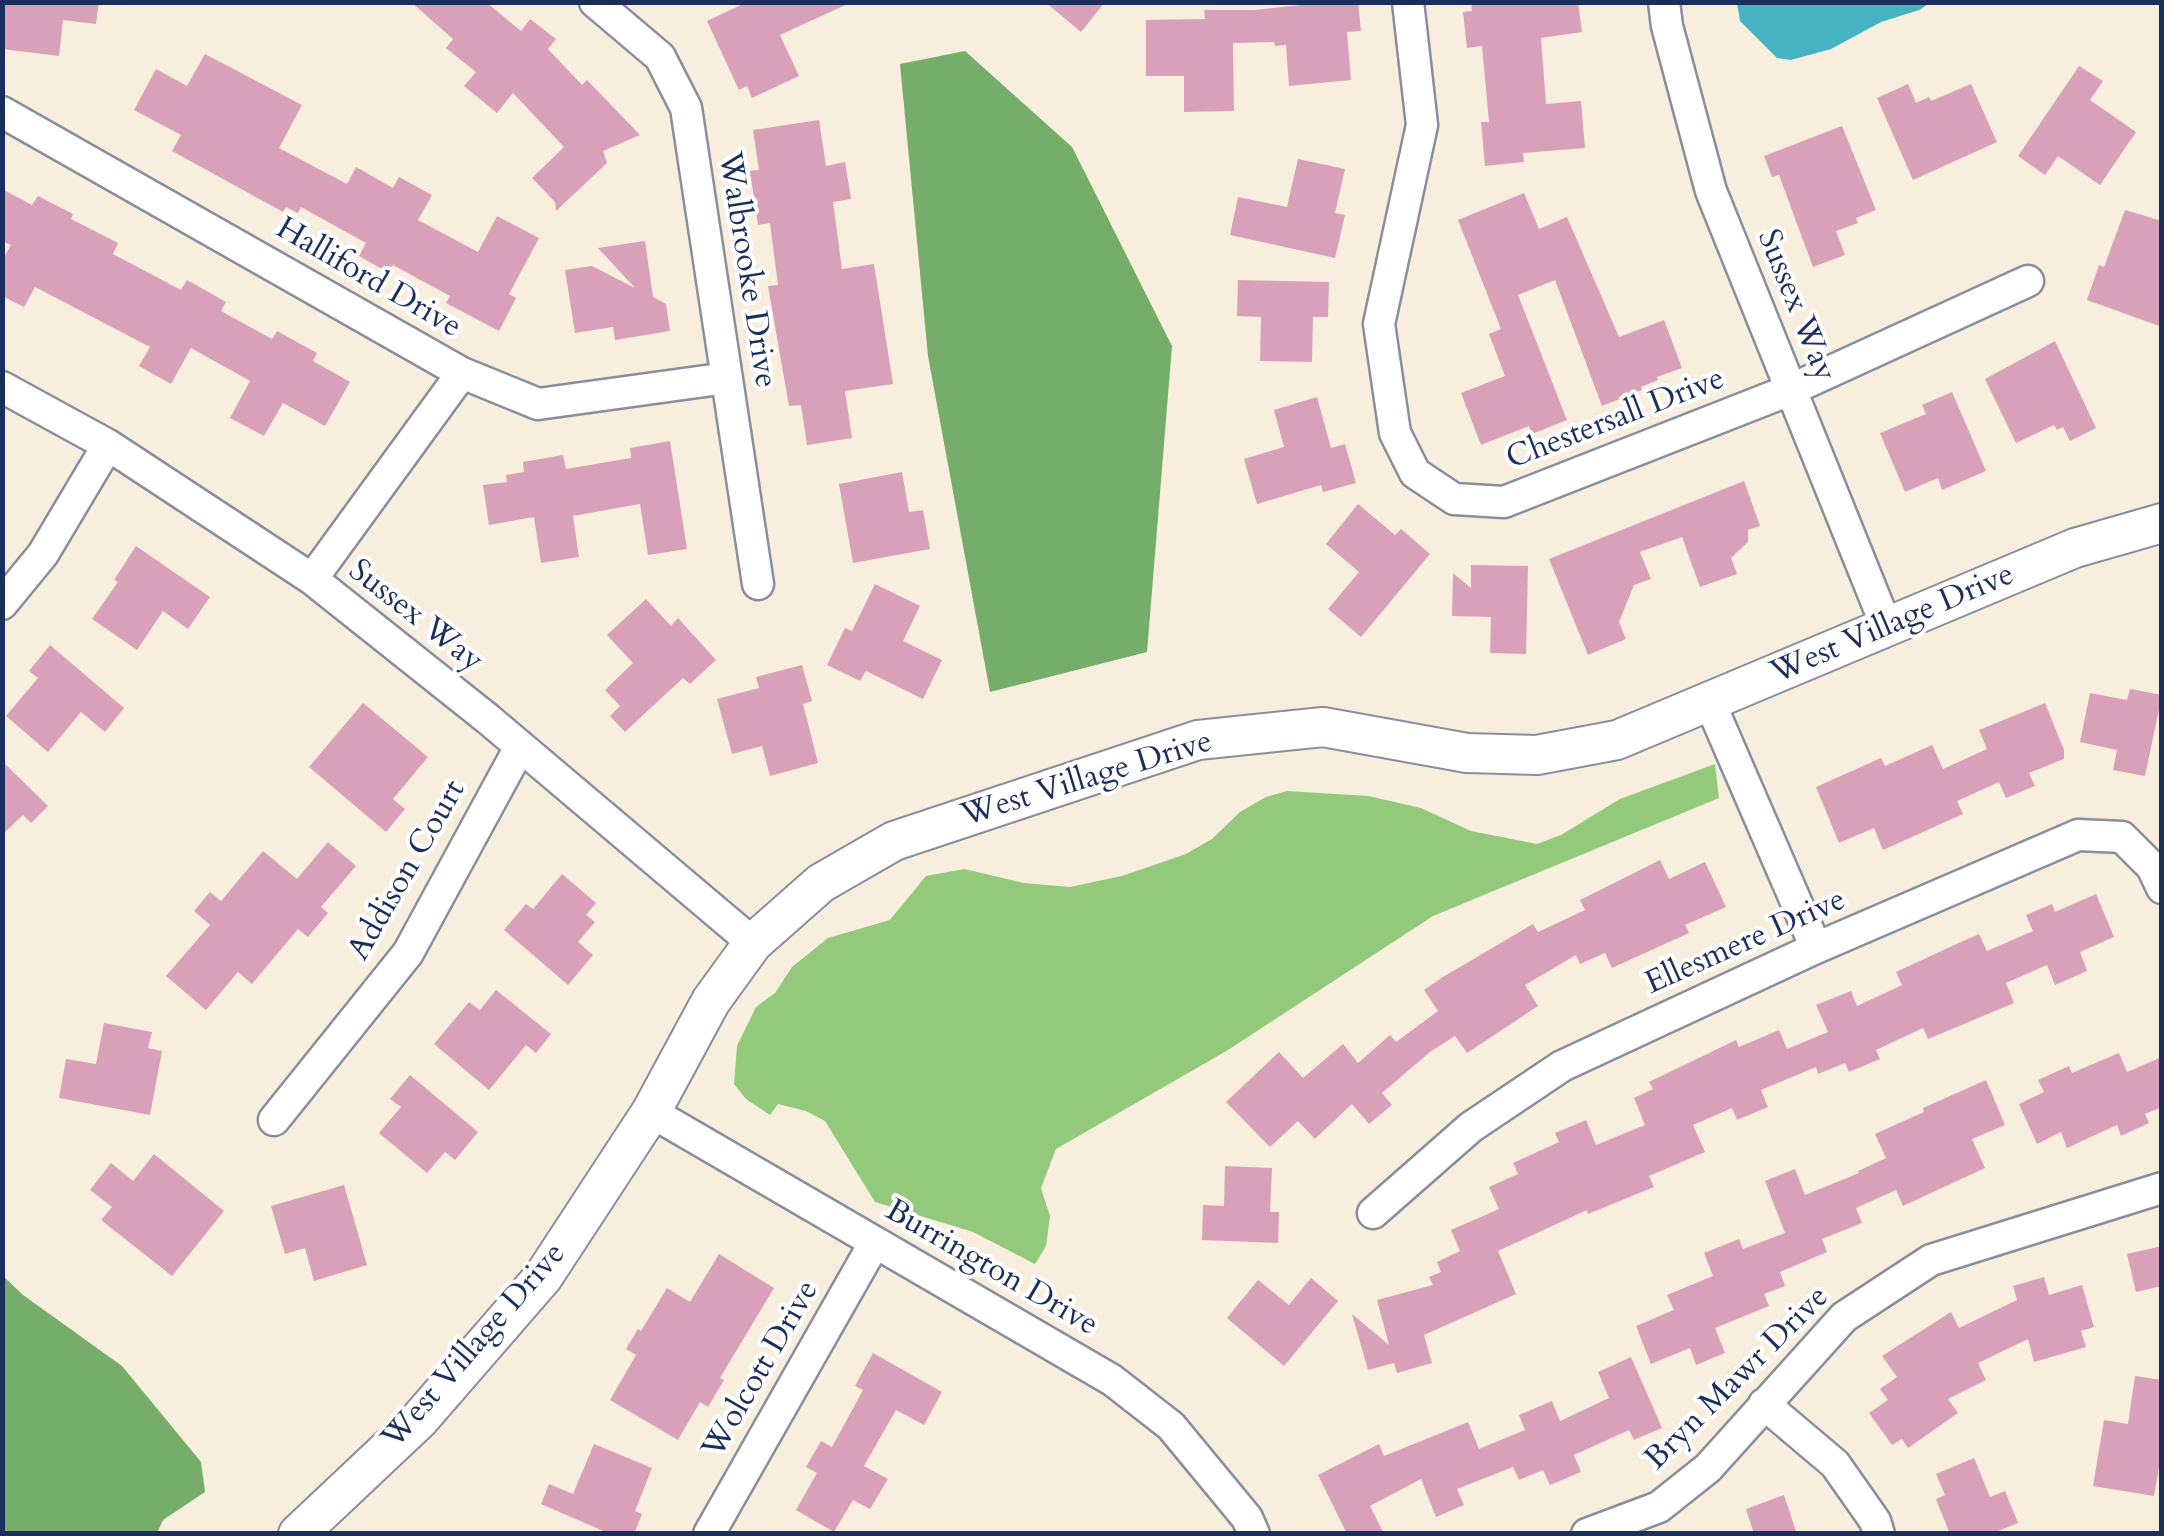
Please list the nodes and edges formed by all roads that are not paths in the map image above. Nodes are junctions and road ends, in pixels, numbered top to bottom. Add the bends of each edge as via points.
1 (595, 2) edge
2 (1408, 2) edge
3 (1664, 2) edge
4 (2, 112) edge
5 (2028, 281) dead end
6 (462, 373) junction
7 (727, 378) junction
8 (2, 387) edge
9 (1790, 390) junction
10 (108, 444) junction
11 (2162, 523) edge
12 (312, 580) junction
13 (758, 584) dead end
14 (2, 604) edge
15 (1887, 628) junction
16 (1710, 702) junction
17 (520, 746) junction
18 (2162, 888) edge
19 (754, 944) junction
20 (1816, 948) junction
21 (652, 1112) junction
22 (274, 1120) dead end
23 (2162, 1188) edge
24 (1373, 1213) dead end
25 (875, 1242) junction
26 (1764, 1404) junction
27 (298, 1534) edge
28 (709, 1534) edge
29 (1254, 1534) edge
30 (1587, 1534) edge
31 (1879, 1534) edge

1 - 7 street, Walbrooke Drive via 660,57 686,108
2 - 9 street, Chestersall Drive via 1422,125 1379,324 1395,433 1415,473 1454,499 1504,502
3 - 9 street, Sussex Way via 1711,191
4 - 6 street, Halliford Drive
5 - 9 street, Chestersall Drive
6 - 7 street, Halliford Drive via 538,404
6 - 12 street
7 - 13 street, Walbrooke Drive
8 - 10 street, Sussex Way
9 - 15 street, Sussex Way
10 - 12 street, Sussex Way
10 - 14 street via 44,554
11 - 15 street, West Village Drive via 2075,548
12 - 17 street, Sussex Way
15 - 16 street, West Village Drive
16 - 19 street, West Village Drive via 1617,740 1537,755 1467,754 1323,727 1198,740 894,841 821,883
16 - 20 street
17 - 19 street, Sussex Way
17 - 22 street, Addison Court via 408,953
18 - 20 street, Ellesmere Drive via 2152,866 2122,837 2078,835
19 - 21 street, West Village Drive via 711,1001
20 - 24 street, Ellesmere Drive via 1562,1066 1471,1127
21 - 25 street, Burrington Drive
21 - 27 street, West Village Drive via 543,1277 419,1420
23 - 26 street, Bryn Mawr Drive via 1932,1260 1844,1318
25 - 28 street, Wolcott Drive
25 - 29 street, Burrington Drive via 1112,1380 1172,1426
26 - 30 street, Bryn Mawr Drive via 1708,1468 1659,1506
26 - 31 street via 1834,1464

